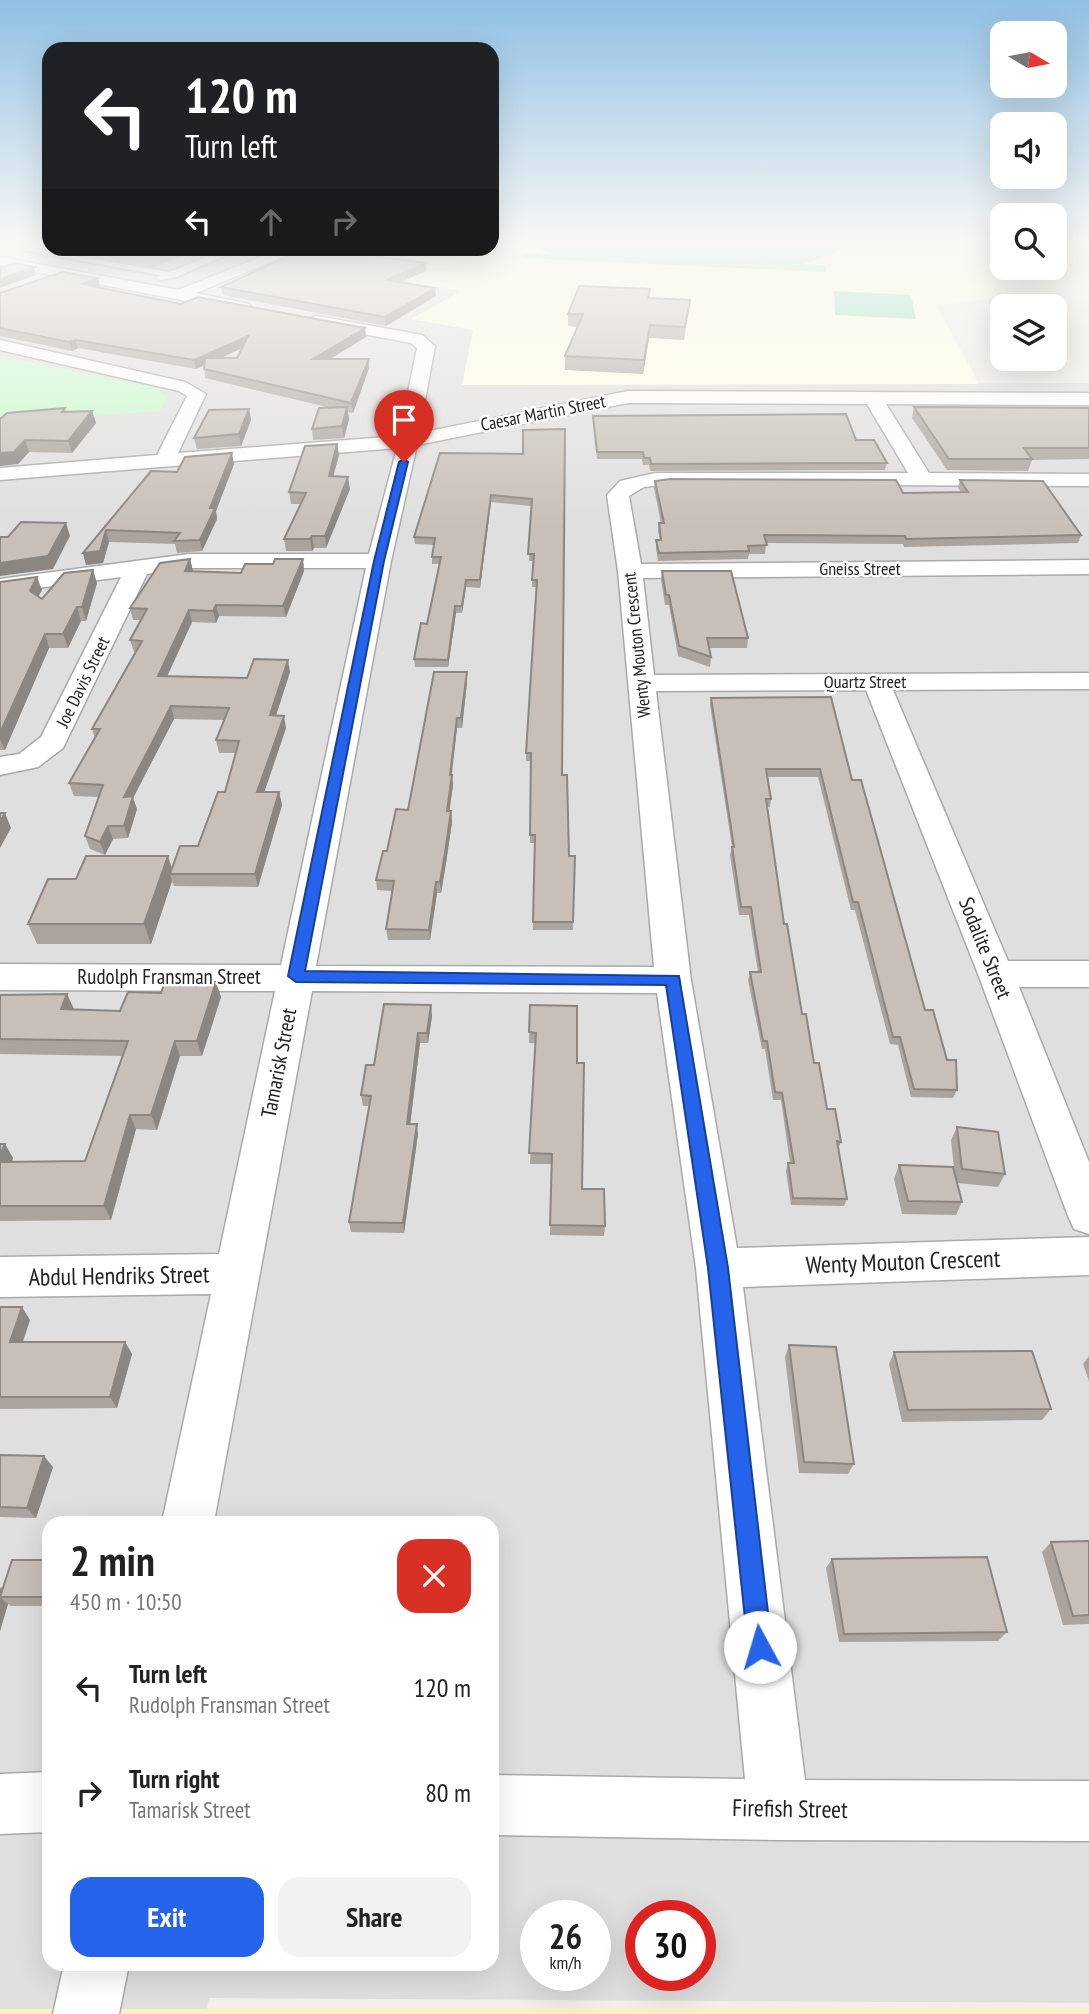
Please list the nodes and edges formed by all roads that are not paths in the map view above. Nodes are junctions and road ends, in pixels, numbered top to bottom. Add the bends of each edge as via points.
1 (411, 338) edge
2 (0, 345) edge
3 (874, 399) junction
4 (1089, 399) edge
5 (408, 441) junction
6 (164, 461) junction
7 (0, 474) edge
8 (922, 478) junction
9 (1089, 480) edge
10 (379, 561) junction
11 (138, 567) junction
12 (1089, 567) edge
13 (631, 571) junction
14 (0, 586) edge
15 (1089, 681) edge
16 (876, 682) junction
17 (640, 683) junction
18 (0, 766) edge
19 (996, 974) junction
20 (1089, 974) edge
21 (296, 976) junction
22 (0, 977) edge
23 (673, 979) junction
24 (1089, 1216) edge
25 (1089, 1256) edge
26 (718, 1268) junction
27 (238, 1274) junction
28 (0, 1278) edge
29 (189, 1516) edge
30 (42, 1802) edge
31 (0, 1804) edge
32 (499, 1805) edge
33 (778, 1810) junction
34 (1089, 1811) edge
35 (95, 1971) edge
36 (86, 2014) edge

1 - 5 street, Tamarisk Street via 426,346
2 - 6 street via 185,387 197,394
3 - 4 street, Caesar Martin Street
3 - 5 street, Caesar Martin Street via 628,397
3 - 8 street
5 - 6 street, Caesar Martin Street
5 - 10 street, Tamarisk Street
6 - 7 street, Caesar Martin Street
8 - 9 street, Wenty Mouton Crescent
8 - 13 street, Wenty Mouton Crescent via 640,480 618,495
10 - 11 street via 189,561
10 - 21 street, Tamarisk Street
11 - 14 street
11 - 18 street, Joe Davis Street via 53,742 28,761
12 - 13 street, Gneiss Street
13 - 17 street, Wenty Mouton Crescent
15 - 16 street, Quartz Street
16 - 17 street, Quartz Street
16 - 19 street, Sodalite Street
17 - 23 street, Wenty Mouton Crescent
19 - 20 street
19 - 24 street, Sodalite Street
21 - 22 street, Rudolph Fransman Street
21 - 23 street, Rudolph Fransman Street
21 - 27 street, Tamarisk Street
23 - 26 street, Wenty Mouton Crescent
25 - 26 street, Wenty Mouton Crescent
26 - 33 street, Wenty Mouton Crescent
27 - 28 street, Abdul Hendriks Street
27 - 29 street, Tamarisk Street
30 - 31 street
32 - 33 street, Firefish Street
33 - 34 street, Firefish Street
35 - 36 street

